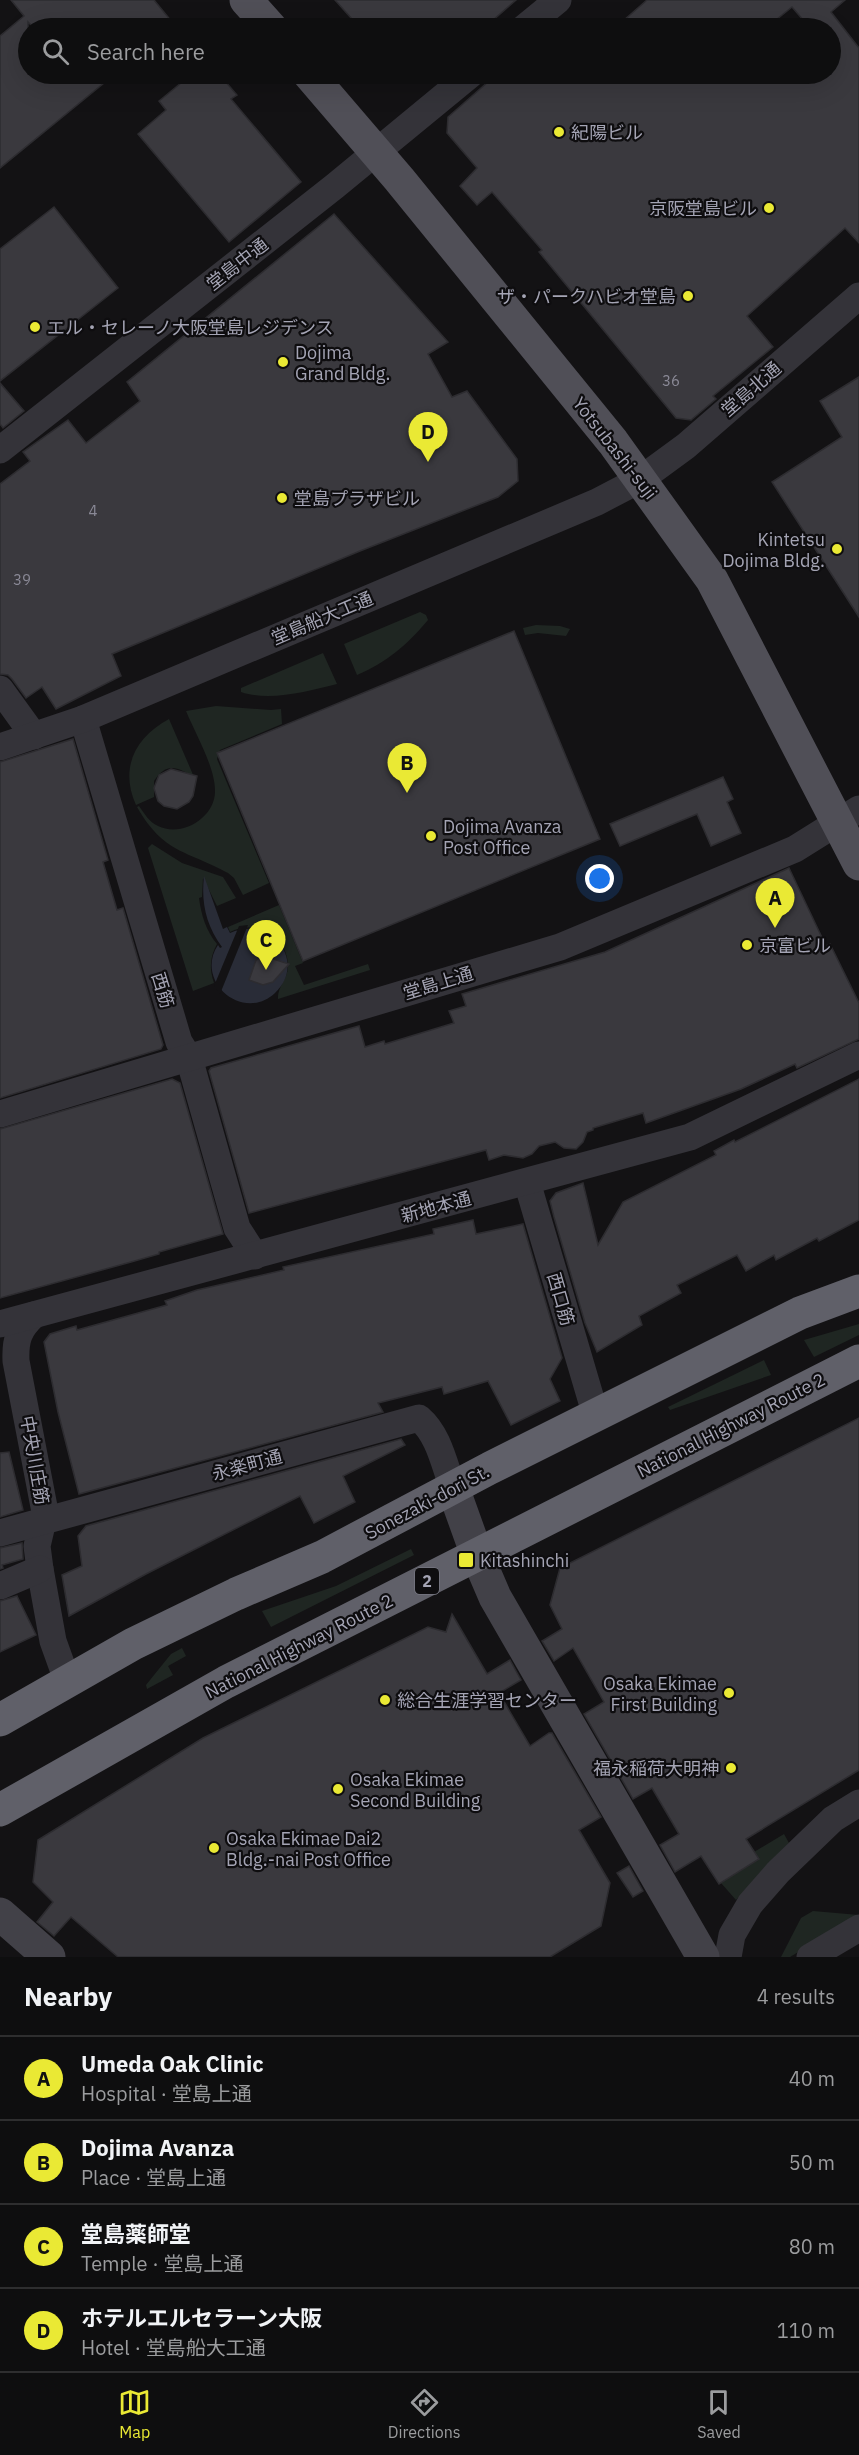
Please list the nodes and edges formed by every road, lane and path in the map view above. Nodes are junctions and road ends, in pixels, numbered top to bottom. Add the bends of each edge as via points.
1 (246, 0) edge
2 (558, 0) edge
3 (262, 18) edge
4 (536, 18) edge
5 (317, 84) edge
6 (459, 84) edge
7 (376, 153) junction
8 (859, 296) edge
9 (0, 450) edge
10 (641, 479) junction
11 (0, 689) edge
12 (83, 719) junction
13 (34, 736) junction
14 (0, 747) edge
15 (848, 816) edge
16 (859, 864) edge
17 (859, 1055) edge
18 (189, 1058) junction
19 (0, 1114) edge
20 (527, 1182) junction
21 (255, 1256) junction
22 (859, 1291) edge
23 (34, 1315) junction
24 (0, 1324) edge
25 (859, 1361) edge
26 (596, 1416) junction
27 (453, 1488) junction
28 (42, 1522) junction
29 (0, 1533) edge
30 (477, 1555) junction
31 (40, 1569) junction
32 (0, 1586) edge
33 (67, 1680) junction
34 (0, 1720) edge
35 (859, 1803) edge
36 (0, 1810) edge
37 (0, 1914) edge
38 (859, 1928) edge
39 (49, 1957) edge
40 (703, 1957) edge
41 (728, 1957) edge
42 (810, 1957) edge

1 - 3 main road
2 - 4 street
5 - 7 main road, Yotsubashi-suji
6 - 7 street, 堂島中通
7 - 9 street, 堂島中通
7 - 10 main road, Yotsubashi-suji
8 - 10 street, 堂島北通 via 686,446
10 - 12 street, 堂島船大工通 via 597,502
10 - 15 main road, Yotsubashi-suji via 712,580
11 - 13 street
12 - 13 street, 堂島船大工通
12 - 18 street, 西筋 via 179,1042
13 - 14 street, 堂島船大工通
15 - 16 main road, Yotsubashi-suji
15 - 18 street, 堂島上通 via 795,849 560,947
17 - 20 street, 新地本通 via 690,1137
18 - 19 street, 堂島上通
18 - 21 street, 西筋 via 237,1228
20 - 21 street, 新地本通
20 - 26 street, 西口筋
21 - 23 street, 新地本通
22 - 26 highway, Sonezaki-dori St. via 800,1313
23 - 24 street, 新地本通
23 - 28 street, 中央川庄筋 via 21,1328 15,1349 45,1512
25 - 30 highway, National Highway Route 2 / 2
26 - 27 highway, Sonezaki-dori St.
27 - 28 street, 永楽町通 via 437,1443 419,1418
27 - 30 street
27 - 33 highway, Sonezaki-dori St. via 322,1557 236,1594
28 - 29 street, 永楽町通
28 - 31 street, 中央川庄筋 via 38,1545
30 - 36 highway, National Highway Route 2 / 2 via 226,1682
30 - 40 street via 495,1597
31 - 32 street
31 - 33 street, 中央川庄筋 via 53,1641
33 - 34 highway, Sonezaki-dori St.
35 - 41 street via 833,1819 750,1904 732,1935
37 - 39 street
38 - 42 street

